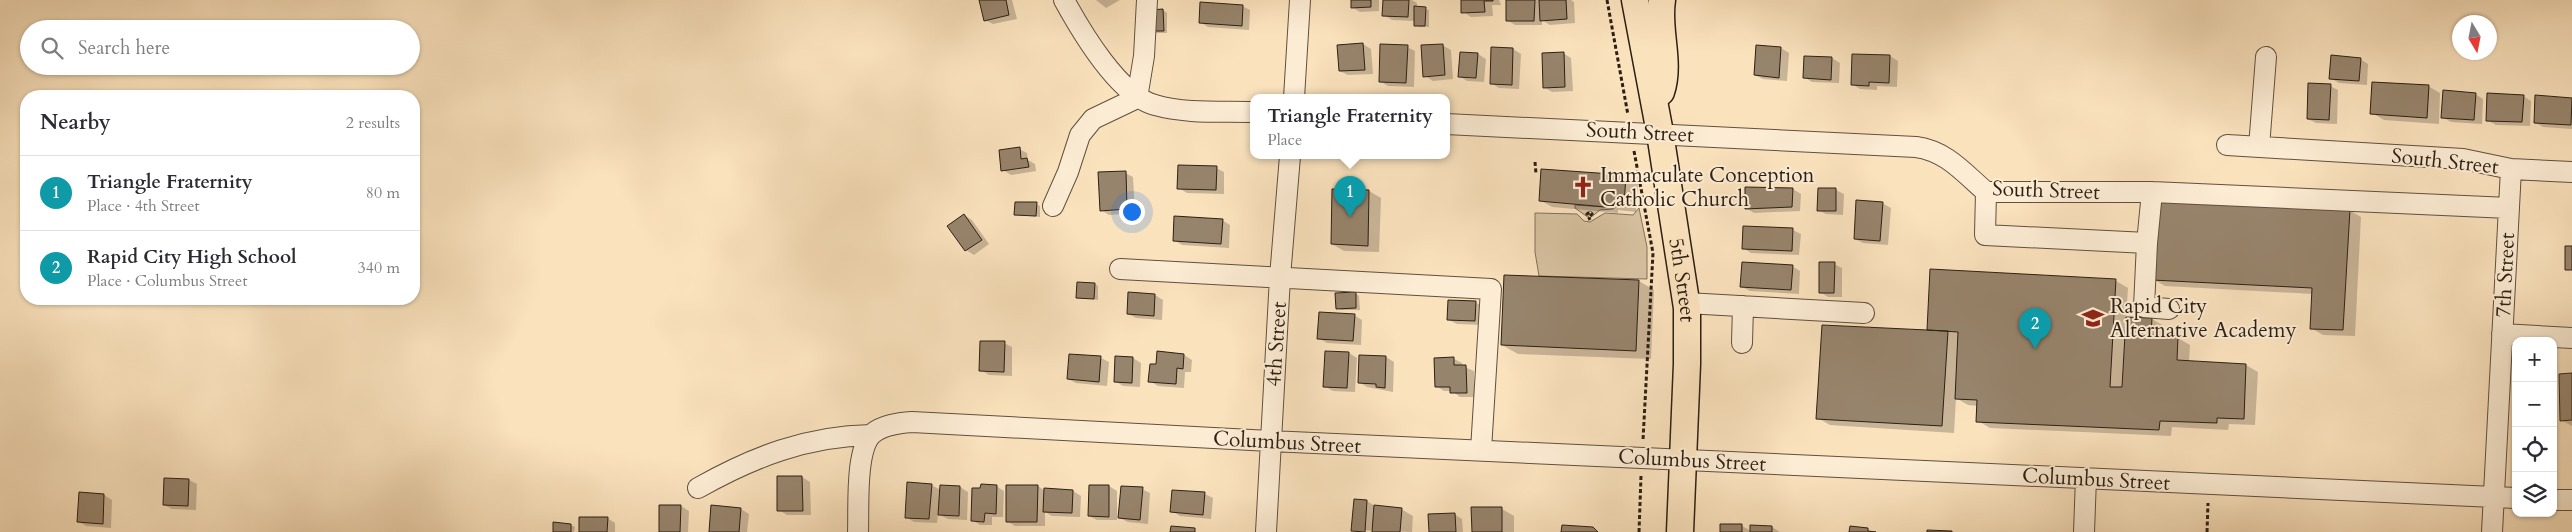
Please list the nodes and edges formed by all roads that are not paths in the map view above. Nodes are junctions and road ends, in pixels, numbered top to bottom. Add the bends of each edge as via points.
1 (1064, 0) edge
2 (1146, 0) edge
3 (1300, 0) edge
4 (1634, 0) edge
5 (1662, 0) edge
6 (2266, 57) dead end
7 (1294, 94) edge
8 (1137, 98) junction
9 (1250, 112) edge
10 (1657, 121) junction
11 (1450, 124) edge
12 (2228, 145) dead end
13 (2259, 146) junction
14 (1290, 159) edge
15 (2511, 169) junction
16 (2572, 172) edge
17 (1986, 192) junction
18 (2152, 192) junction
19 (1053, 206) dead end
20 (2509, 208) junction
21 (2148, 243) junction
22 (1120, 269) dead end
23 (1280, 276) junction
24 (1686, 303) junction
25 (1743, 306) junction
26 (2169, 309) dead end
27 (1864, 313) dead end
28 (2502, 334) junction
29 (2572, 338) edge
30 (1742, 343) dead end
31 (871, 435) junction
32 (1270, 441) junction
33 (1481, 450) junction
34 (1684, 460) junction
35 (2086, 478) junction
36 (698, 488) dead end
37 (2494, 497) junction
38 (2512, 498) edge
39 (2557, 500) edge
40 (2572, 500) edge
41 (858, 532) edge
42 (1266, 532) edge
43 (1680, 532) edge
44 (2084, 532) edge
45 (2492, 532) edge

1 - 8 street via 1109,68
2 - 8 street via 1144,56
3 - 7 street
4 - 10 main road, 5th Street
5 - 10 main road via 1660,16 1665,68
6 - 13 street
8 - 9 street via 1175,109
8 - 19 street via 1093,119 1080,135
10 - 11 street, South Street via 1630,132
10 - 17 street, South Street via 1932,149
10 - 24 main road, 5th Street
12 - 13 street, South Street
13 - 15 street, South Street via 2463,159
14 - 23 street, 4th Street
15 - 16 street, South Street
15 - 20 street, 7th Street
17 - 18 street, South Street
17 - 21 street via 1984,234
18 - 20 street, South Street
18 - 21 street
20 - 28 street, 7th Street
21 - 26 street via 2144,307
22 - 23 street
23 - 32 street, 4th Street
23 - 33 street via 1491,289
24 - 25 street
24 - 34 main road, 5th Street
25 - 27 street
25 - 30 street
28 - 29 street
28 - 37 street, 7th Street
31 - 32 street, Columbus Street via 886,427 912,422
31 - 36 street, Columbus Street via 821,439 784,448 754,459
31 - 41 street via 861,464
32 - 33 street, Columbus Street
32 - 42 street, 4th Street
33 - 34 street, Columbus Street
34 - 35 street, Columbus Street
34 - 43 main road, 5th Street
35 - 37 street, Columbus Street
35 - 44 street
37 - 38 street, Columbus Street
37 - 45 street, 7th Street
39 - 40 street

